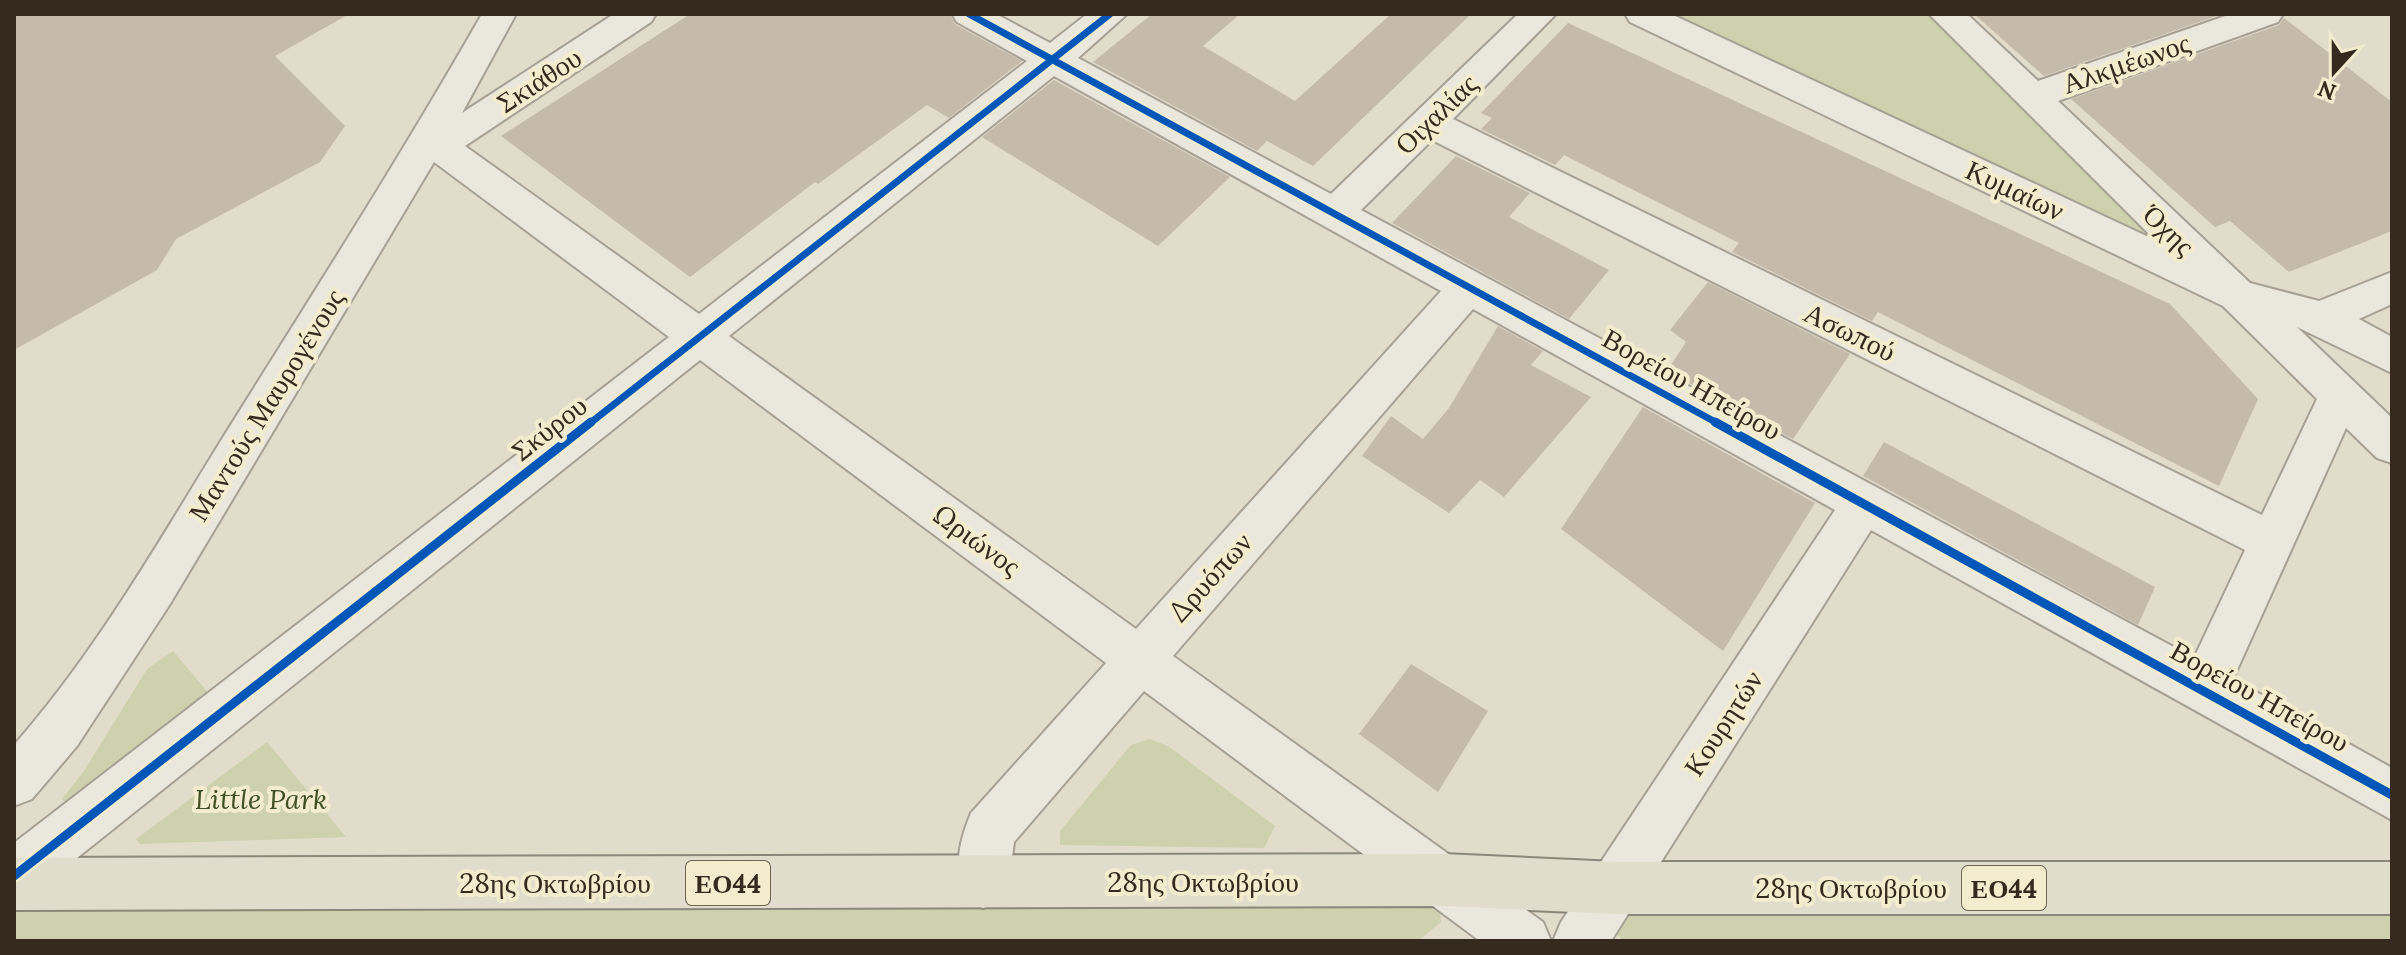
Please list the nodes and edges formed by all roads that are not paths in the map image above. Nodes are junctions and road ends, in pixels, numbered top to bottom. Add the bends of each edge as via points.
1 (499, 14) edge
2 (639, 14) edge
3 (969, 14) edge
4 (1110, 14) edge
5 (1539, 14) edge
6 (1642, 14) edge
7 (1946, 14) edge
8 (2266, 14) edge
9 (1052, 60) junction
10 (2031, 97) junction
11 (1428, 122) junction
12 (434, 143) junction
13 (1334, 214) junction
14 (1468, 287) junction
15 (2392, 287) edge
16 (2236, 295) junction
17 (2321, 318) junction
18 (700, 337) junction
19 (2392, 356) edge
20 (2340, 395) junction
21 (2392, 445) edge
22 (1864, 503) junction
23 (2273, 542) junction
24 (1138, 658) junction
25 (2204, 689) junction
26 (14, 782) edge
27 (2392, 795) edge
28 (14, 876) edge
29 (1443, 880) junction
30 (983, 882) junction
31 (14, 884) edge
32 (1617, 888) junction
33 (2392, 888) edge
34 (1524, 941) edge
35 (1580, 941) edge

1 - 12 street, Μαντούς Μαυρογένους
2 - 12 street, Σκιάθου
3 - 9 street, Βορείου Ηπείρου
4 - 9 street, Σκύρου
5 - 11 street, Οιχαλίας
6 - 16 street, Κυμαίων
7 - 10 street, Όχης
8 - 10 street, Αλκμέωνος
9 - 13 street, Βορείου Ηπείρου
9 - 18 street, Σκύρου
10 - 16 street, Όχης
11 - 13 street, Οιχαλίας
11 - 23 street, Ασωπού
12 - 18 street, Ωριώνος
12 - 26 street, Μαντούς Μαυρογένους via 89,690 47,748
13 - 14 street, Βορείου Ηπείρου
14 - 22 street, Βορείου Ηπείρου
14 - 24 street, Δρυόπων
15 - 17 street
16 - 17 street, Κυμαίων
16 - 20 street, Όχης
17 - 19 street, Κυμαίων
18 - 24 street, Ωριώνος
18 - 28 street, Σκύρου
20 - 21 street, Όχης
20 - 23 street
22 - 25 street, Βορείου Ηπείρου
22 - 32 street, Κουρητών
23 - 25 street
24 - 29 street, Ωριώνος
24 - 30 street, Δρυόπων via 989,831
25 - 27 street, Βορείου Ηπείρου
29 - 30 main road, 28ης Οκτωβρίου / ΕΟ44
29 - 32 main road, 28ης Οκτωβρίου / ΕΟ44
29 - 34 street, Ωριώνος
30 - 31 main road, 28ης Οκτωβρίου / ΕΟ44
32 - 33 main road, 28ης Οκτωβρίου / ΕΟ44
32 - 35 street, Κουρητών

